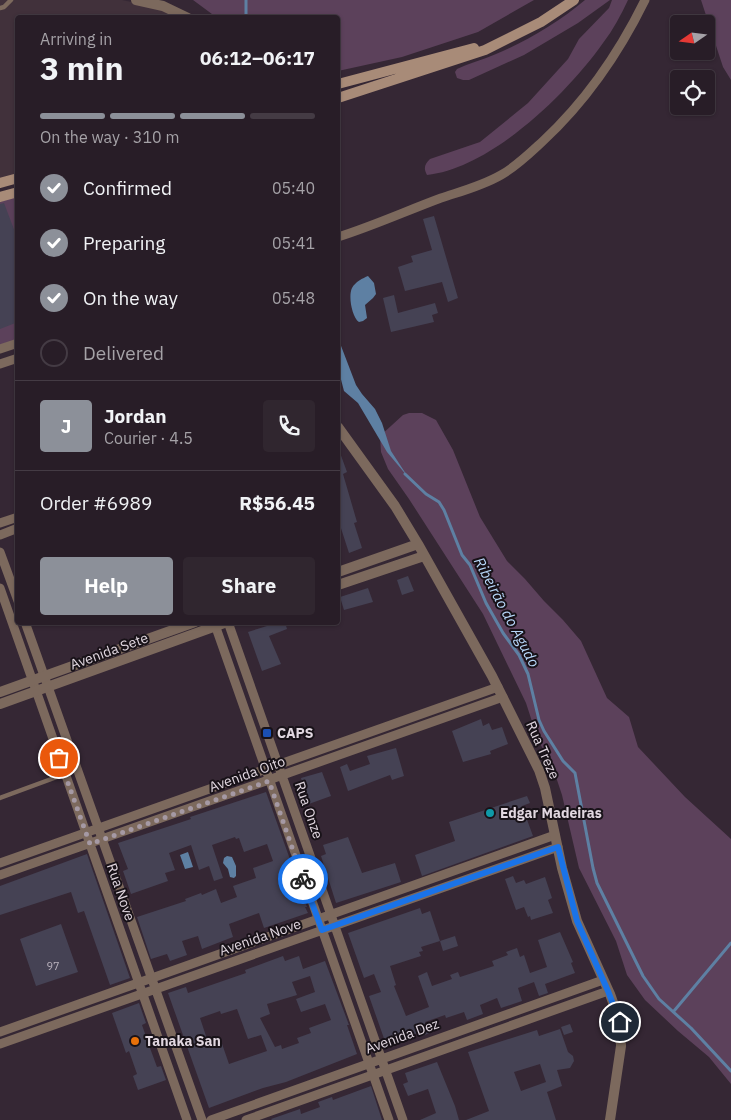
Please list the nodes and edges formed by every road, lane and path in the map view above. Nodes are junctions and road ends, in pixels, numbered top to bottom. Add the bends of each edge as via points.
1 (11, 0) edge
2 (136, 0) edge
3 (574, 0) edge
4 (646, 0) edge
5 (0, 8) edge
6 (182, 15) edge
7 (514, 36) junction
8 (340, 83) edge
9 (340, 98) edge
10 (15, 179) edge
11 (0, 183) edge
12 (15, 193) edge
13 (0, 197) edge
14 (340, 235) edge
15 (15, 344) edge
16 (0, 350) edge
17 (15, 359) edge
18 (0, 364) edge
19 (340, 430) edge
20 (15, 517) edge
21 (0, 523) edge
22 (15, 529) edge
23 (0, 535) edge
24 (418, 544) junction
25 (0, 552) edge
26 (424, 556) junction
27 (340, 571) edge
28 (340, 584) edge
29 (0, 588) edge
30 (15, 593) edge
31 (13, 613) edge
32 (16, 625) edge
33 (26, 625) edge
34 (187, 625) edge
35 (215, 625) edge
36 (229, 625) edge
37 (44, 676) junction
38 (32, 680) junction
39 (48, 687) junction
40 (498, 687) junction
41 (36, 691) junction
42 (0, 692) edge
43 (503, 697) junction
44 (0, 704) edge
45 (278, 764) junction
46 (265, 769) junction
47 (65, 774) junction
48 (282, 776) junction
49 (269, 781) junction
50 (0, 798) edge
51 (98, 828) junction
52 (86, 833) junction
53 (555, 835) junction
54 (102, 840) junction
55 (90, 844) junction
56 (558, 847) junction
57 (0, 862) edge
58 (0, 875) edge
59 (331, 914) junction
60 (318, 919) junction
61 (335, 925) junction
62 (322, 930) junction
63 (152, 979) junction
64 (604, 980) junction
65 (138, 984) junction
66 (155, 989) junction
67 (608, 991) junction
68 (142, 994) junction
69 (0, 1032) edge
70 (0, 1044) edge
71 (382, 1058) junction
72 (369, 1063) junction
73 (386, 1070) junction
74 (373, 1075) junction
75 (186, 1120) edge
76 (202, 1120) edge
77 (211, 1120) edge
78 (246, 1120) edge
79 (389, 1120) edge
80 (403, 1120) edge
81 (610, 1120) edge

1 - 5 lane
2 - 6 street via 163,6
3 - 7 main road
4 - 14 street via 614,56 587,94 528,155 503,174 481,185
7 - 8 main road
7 - 9 main road via 463,59
10 - 11 main road
12 - 13 main road
15 - 16 street
17 - 18 street
19 - 24 street, Rua Treze
20 - 21 street
22 - 23 street
24 - 26 street, Rua Treze
24 - 27 street
25 - 30 street
26 - 28 street
26 - 40 street, Rua Treze
29 - 31 street, Rua Nove
32 - 38 street, Rua Nove
33 - 37 street, Rua Nove
34 - 37 street, Avenida Sete
35 - 39 street, Avenida Sete
35 - 46 street, Rua Onze
36 - 45 street, Rua Onze
37 - 38 street, Avenida Sete
37 - 39 street, Rua Nove
38 - 41 street, Rua Nove
38 - 42 street, Avenida Sete
39 - 41 street, Avenida Sete
39 - 51 street, Rua Nove
40 - 43 street, Rua Treze
40 - 45 street, Avenida Oito
41 - 44 street, Avenida Sete
41 - 47 street, Rua Nove
43 - 48 street, Avenida Oito
43 - 53 street, Rua Treze via 539,770
45 - 46 street, Avenida Oito
45 - 48 street, Rua Onze
46 - 49 street, Rua Onze
46 - 51 street, Avenida Oito
47 - 50 lane
47 - 52 street, Rua Nove
48 - 49 street, Avenida Oito
48 - 59 street, Rua Onze
49 - 54 street, Avenida Oito
49 - 60 street, Rua Onze
51 - 52 street, Avenida Oito
51 - 54 street, Rua Nove
52 - 55 street, Rua Nove
52 - 57 street, Avenida Oito
53 - 56 street, Rua Treze
53 - 59 street, Avenida Nove
54 - 55 street, Avenida Oito
54 - 63 street, Rua Nove
55 - 58 street, Avenida Oito
55 - 65 street, Rua Nove
56 - 61 street, Avenida Nove
56 - 64 street, Rua Treze via 577,921
59 - 60 street, Avenida Nove
59 - 61 street, Rua Onze
60 - 62 street, Rua Onze
60 - 63 street, Avenida Nove
61 - 62 street, Avenida Nove
61 - 71 street, Rua Onze
62 - 66 street, Avenida Nove
62 - 72 street, Rua Onze
63 - 65 street, Avenida Nove
63 - 66 street, Rua Nove
64 - 67 street, Rua Treze
64 - 71 street, Avenida Dez
65 - 68 street, Rua Nove
65 - 69 street, Avenida Nove
66 - 68 street, Avenida Nove
66 - 76 street, Rua Nove
67 - 73 street, Avenida Dez
67 - 81 street, Rua Treze via 620,1022 621,1039
68 - 70 street, Avenida Nove
68 - 75 street, Rua Nove
71 - 72 street, Avenida Dez
71 - 73 street, Rua Onze
72 - 74 street, Rua Onze
72 - 77 street, Avenida Dez
73 - 74 street, Avenida Dez
73 - 80 street, Rua Onze
74 - 78 street, Avenida Dez
74 - 79 street, Rua Onze

